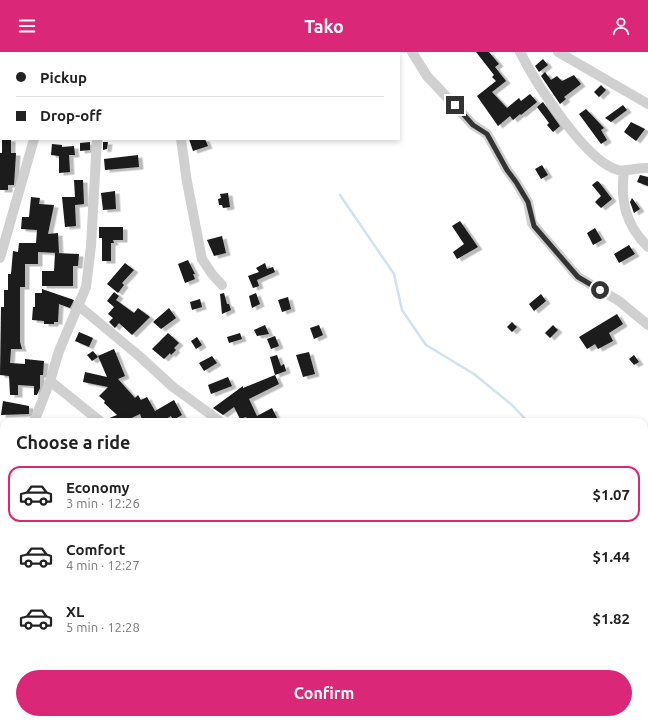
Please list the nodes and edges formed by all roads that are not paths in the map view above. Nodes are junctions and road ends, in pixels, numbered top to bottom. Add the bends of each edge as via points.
1 (412, 52) edge
2 (520, 52) edge
3 (558, 52) edge
4 (648, 104) edge
5 (34, 140) edge
6 (97, 140) edge
7 (181, 140) edge
8 (648, 168) edge
9 (624, 171) junction
10 (648, 247) edge
11 (0, 258) edge
12 (222, 285) dead end
13 (79, 306) junction
14 (648, 325) edge
15 (50, 381) junction
16 (36, 418) edge
17 (96, 418) edge
18 (216, 418) edge

1 - 14 street via 432,81 473,125 487,134 528,202 532,224 578,277 619,301
2 - 9 street via 530,72 572,133 610,166
3 - 4 street
5 - 11 street
6 - 13 street via 89,272
7 - 12 street via 202,259
8 - 9 street
9 - 10 street via 624,201 628,222
13 - 15 street via 59,351
13 - 18 street via 173,387
15 - 16 street
15 - 17 street

